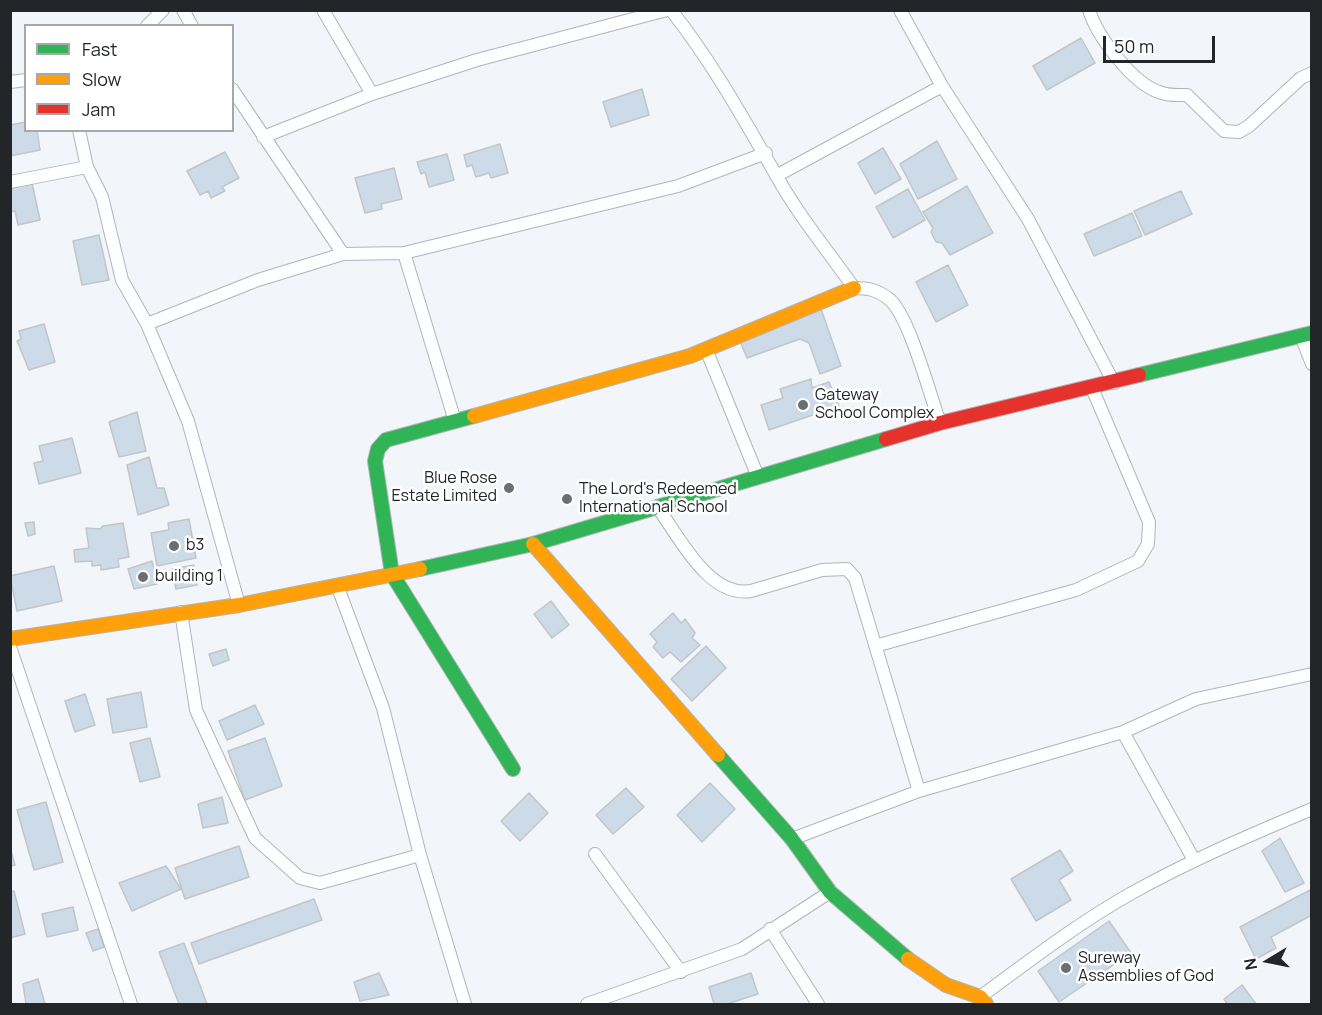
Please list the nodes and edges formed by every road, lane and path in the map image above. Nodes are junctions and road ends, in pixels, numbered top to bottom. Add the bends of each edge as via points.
1 (163, 10) edge
2 (183, 10) edge
3 (323, 10) edge
4 (669, 10) edge
5 (900, 10) edge
6 (1089, 10) edge
7 (149, 24) edge
8 (191, 24) edge
9 (1311, 73) edge
10 (942, 86) junction
11 (234, 92) edge
12 (372, 94) junction
13 (79, 132) edge
14 (263, 137) junction
15 (766, 153) junction
16 (87, 167) junction
17 (776, 176) junction
18 (10, 182) edge
19 (404, 253) junction
20 (343, 254) junction
21 (854, 288) junction
22 (147, 324) junction
23 (1306, 334) edge
24 (706, 349) junction
25 (1311, 364) edge
26 (1114, 383) junction
27 (1092, 388) junction
28 (455, 421) junction
29 (939, 423) junction
30 (758, 477) junction
31 (658, 508) junction
32 (533, 544) junction
33 (392, 574) junction
34 (338, 585) junction
35 (239, 605) junction
36 (181, 612) junction
37 (10, 639) edge
38 (10, 646) edge
39 (875, 646) junction
40 (1311, 674) edge
41 (1123, 732) junction
42 (513, 769) dead end
43 (919, 791) junction
44 (1311, 808) edge
45 (792, 839) junction
46 (595, 854) dead end
47 (420, 855) junction
48 (1194, 860) junction
49 (830, 892) junction
50 (770, 929) junction
51 (681, 972) junction
52 (983, 1001) edge
53 (130, 1005) edge
54 (465, 1005) edge
55 (587, 1005) edge
56 (818, 1005) edge

1 - 7 street
2 - 8 street
3 - 12 street
4 - 12 street via 477,60
4 - 15 street via 705,54
5 - 10 street
6 - 9 street via 1094,25 1123,65 1152,89 1168,95 1187,95 1224,131 1239,132 1249,126
10 - 17 street
10 - 26 street via 1028,219
11 - 14 street
12 - 14 street
13 - 16 street
14 - 20 street
15 - 17 street
15 - 19 street via 678,186
16 - 18 street
16 - 22 street via 102,197 122,280
17 - 21 street
19 - 20 street
19 - 28 street
20 - 22 street via 258,280
21 - 24 street
21 - 29 street via 871,288 890,299 904,321
22 - 35 street via 188,421
23 - 25 street
23 - 26 street
24 - 28 street
24 - 30 street
26 - 27 street
27 - 29 street
27 - 39 street via 1149,522 1148,544 1138,561 1076,590
28 - 33 street via 386,440 378,449 375,461
29 - 30 street
30 - 31 street
31 - 32 street
31 - 39 street via 710,578 727,590 751,591 822,570 847,569 855,578
32 - 33 street
32 - 45 street
33 - 34 street
33 - 42 street
34 - 35 street
34 - 47 street via 383,708
35 - 36 street
36 - 37 street
36 - 47 street via 196,710 255,838 300,878 320,884
38 - 53 street
39 - 43 street
40 - 41 street via 1196,699
41 - 43 street
41 - 48 street
43 - 45 street
44 - 48 street
45 - 49 street
46 - 51 street
47 - 54 street
48 - 52 street via 1077,926
49 - 50 street
49 - 52 street via 905,957 946,985
50 - 51 street via 742,948
50 - 56 street
51 - 55 street

